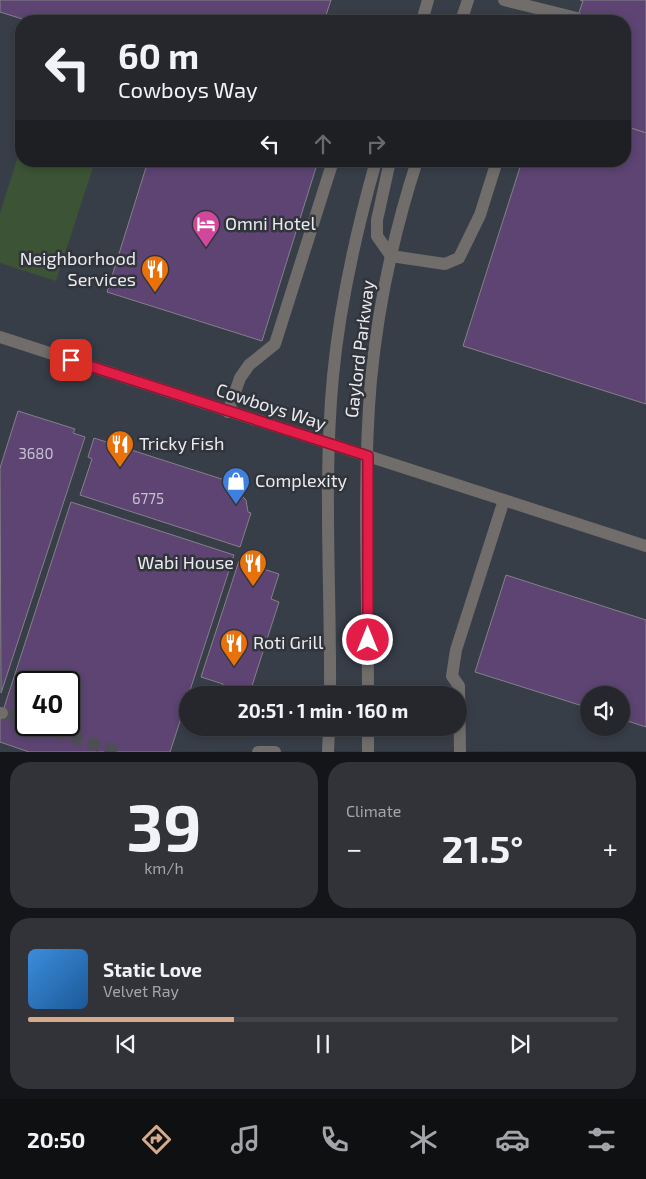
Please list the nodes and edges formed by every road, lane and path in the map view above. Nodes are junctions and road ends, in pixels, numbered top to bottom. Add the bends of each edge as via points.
1 (428, 0) edge
2 (468, 0) edge
3 (504, 0) edge
4 (530, 3) edge
5 (424, 15) edge
6 (463, 15) edge
7 (535, 15) edge
8 (568, 15) edge
9 (331, 167) edge
10 (374, 167) edge
11 (389, 167) edge
12 (415, 167) edge
13 (495, 167) edge
14 (391, 256) junction
15 (1, 341) edge
16 (228, 412) junction
17 (329, 444) junction
18 (368, 456) junction
19 (504, 500) junction
20 (646, 546) edge
21 (330, 686) edge
22 (368, 686) edge
23 (329, 736) edge
24 (368, 736) edge
25 (258, 752) edge
26 (274, 752) edge
27 (328, 752) edge
28 (368, 752) edge
29 (460, 752) edge

1 - 5 street
2 - 6 street
3 - 4 street
4 - 7 street
4 - 8 street
9 - 16 street via 275,344 249,365 240,378
10 - 17 street, Gaylord Parkway via 345,288 333,377
11 - 14 street via 377,220 377,236
12 - 14 street, Gaylord Parkway
13 - 14 street via 480,215 459,258 445,264
14 - 18 street, Gaylord Parkway via 372,370
15 - 16 street, Cowboys Way
16 - 17 street, Cowboys Way
17 - 18 street, Cowboys Way
17 - 21 street, Gaylord Parkway
18 - 19 street, Cowboys Way
18 - 22 street, Gaylord Parkway
19 - 20 street, Cowboys Way
19 - 29 street via 456,650 452,676 459,686
23 - 27 street
24 - 28 street
25 - 26 street

